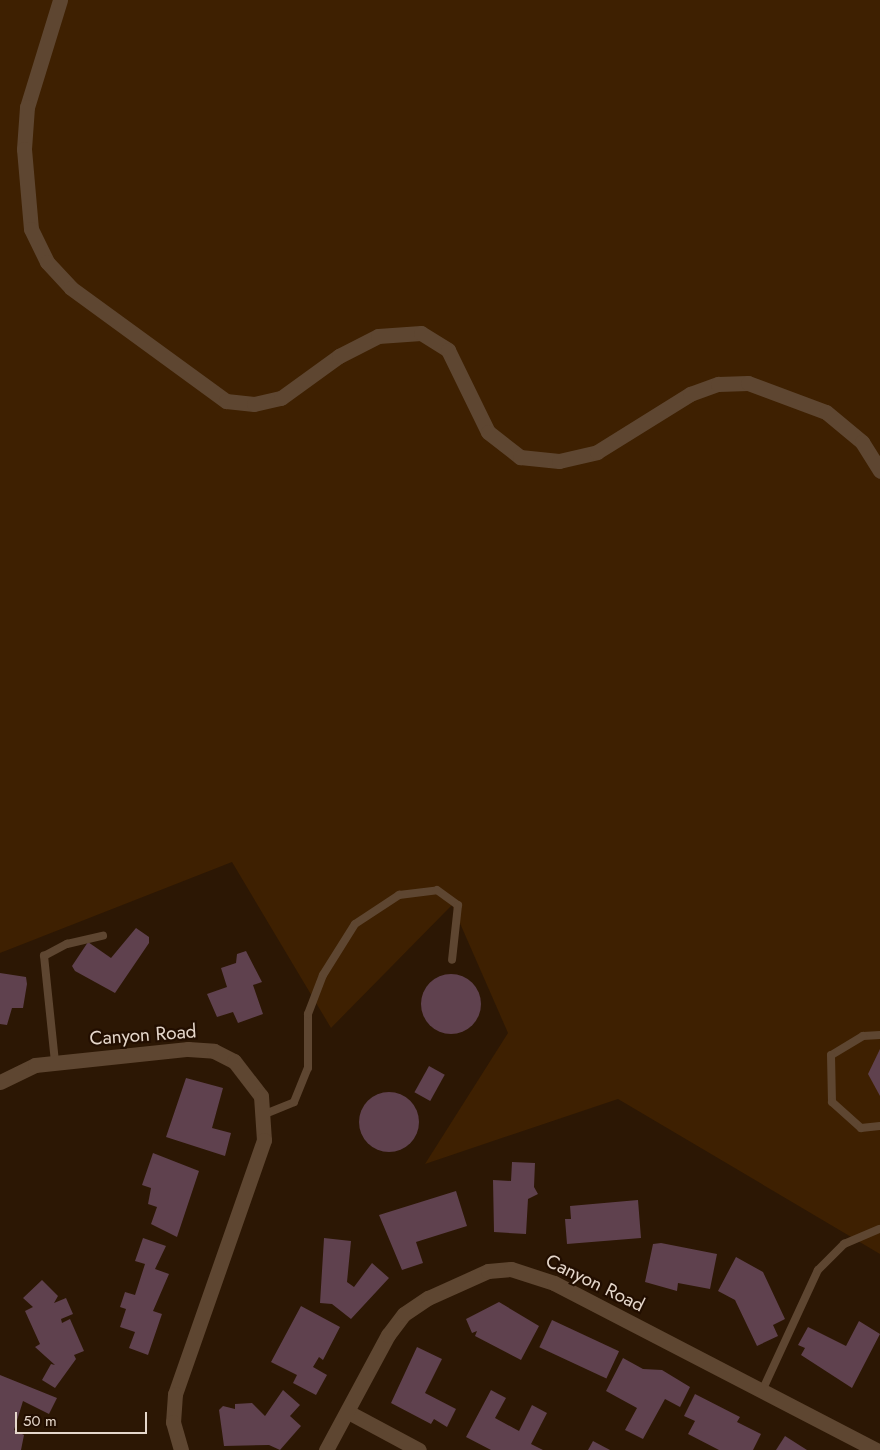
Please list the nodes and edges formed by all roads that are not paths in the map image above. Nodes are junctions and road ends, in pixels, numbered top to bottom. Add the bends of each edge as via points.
1 (60, 0) edge
2 (880, 471) edge
3 (103, 936) dead end
4 (452, 960) dead end
5 (880, 1035) edge
6 (55, 1062) junction
7 (0, 1082) edge
8 (265, 1114) junction
9 (880, 1126) edge
10 (880, 1228) edge
11 (762, 1391) junction
12 (350, 1413) junction
13 (181, 1450) edge
14 (326, 1450) edge
15 (419, 1450) edge
16 (876, 1450) edge

1 - 2 street via 27,107 24,149 31,230 47,262 71,288 226,401 254,404 281,398 339,356 378,336 421,333 448,350 488,432 520,457 559,461 597,452 690,394 718,384 748,383 826,412 862,442
3 - 6 lane via 68,944 44,956
4 - 8 lane via 458,905 437,890 399,895 355,924 323,975 308,1014 308,1068 294,1102
5 - 9 lane via 863,1036 831,1055 832,1102 862,1128
6 - 7 street, Canyon Road via 35,1065
6 - 8 street, Canyon Road via 175,1050 214,1051 250,1076
8 - 13 street, Canyon Road via 264,1140 175,1394 173,1422
10 - 11 lane via 844,1244 818,1270
11 - 12 street, Canyon Road via 554,1283 511,1270 488,1271 428,1298 404,1314 388,1335
11 - 16 street, Canyon Road
12 - 14 street, Canyon Road
12 - 15 street

